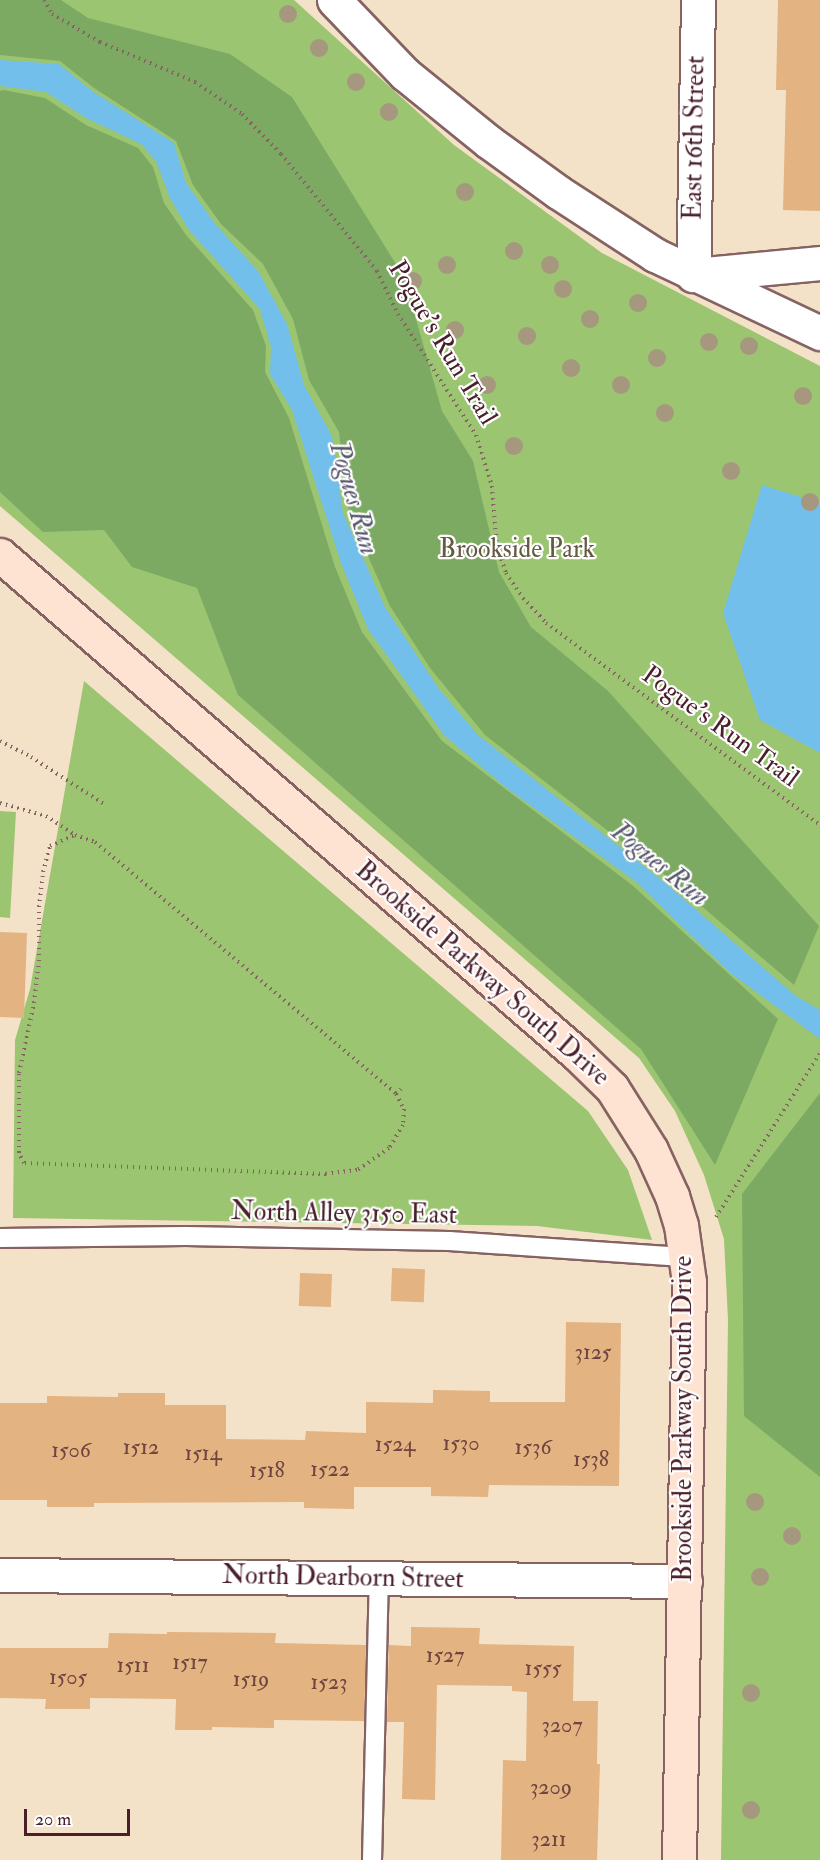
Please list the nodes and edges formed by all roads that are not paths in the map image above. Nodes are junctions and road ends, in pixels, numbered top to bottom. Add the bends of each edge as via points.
1 (334, 0) edge
2 (698, 0) edge
3 (820, 263) edge
4 (693, 275) junction
5 (820, 333) edge
6 (0, 555) edge
7 (0, 1238) edge
8 (686, 1261) junction
9 (0, 1575) edge
10 (379, 1579) junction
11 (685, 1581) junction
12 (372, 1860) edge
13 (679, 1860) edge

1 - 4 street via 405,74 489,142 614,229
2 - 4 street, East 16th Street
3 - 4 street
4 - 5 street
6 - 8 main road, Brookside Parkway South Drive via 612,1088 662,1172 681,1225
7 - 8 lane, North Alley 3150 East via 186,1236 449,1241
8 - 11 main road, Brookside Parkway South Drive via 689,1282
9 - 10 street, North Dearborn Street
10 - 11 street, North Dearborn Street
10 - 12 lane
11 - 13 main road, Brookside Parkway South Drive

